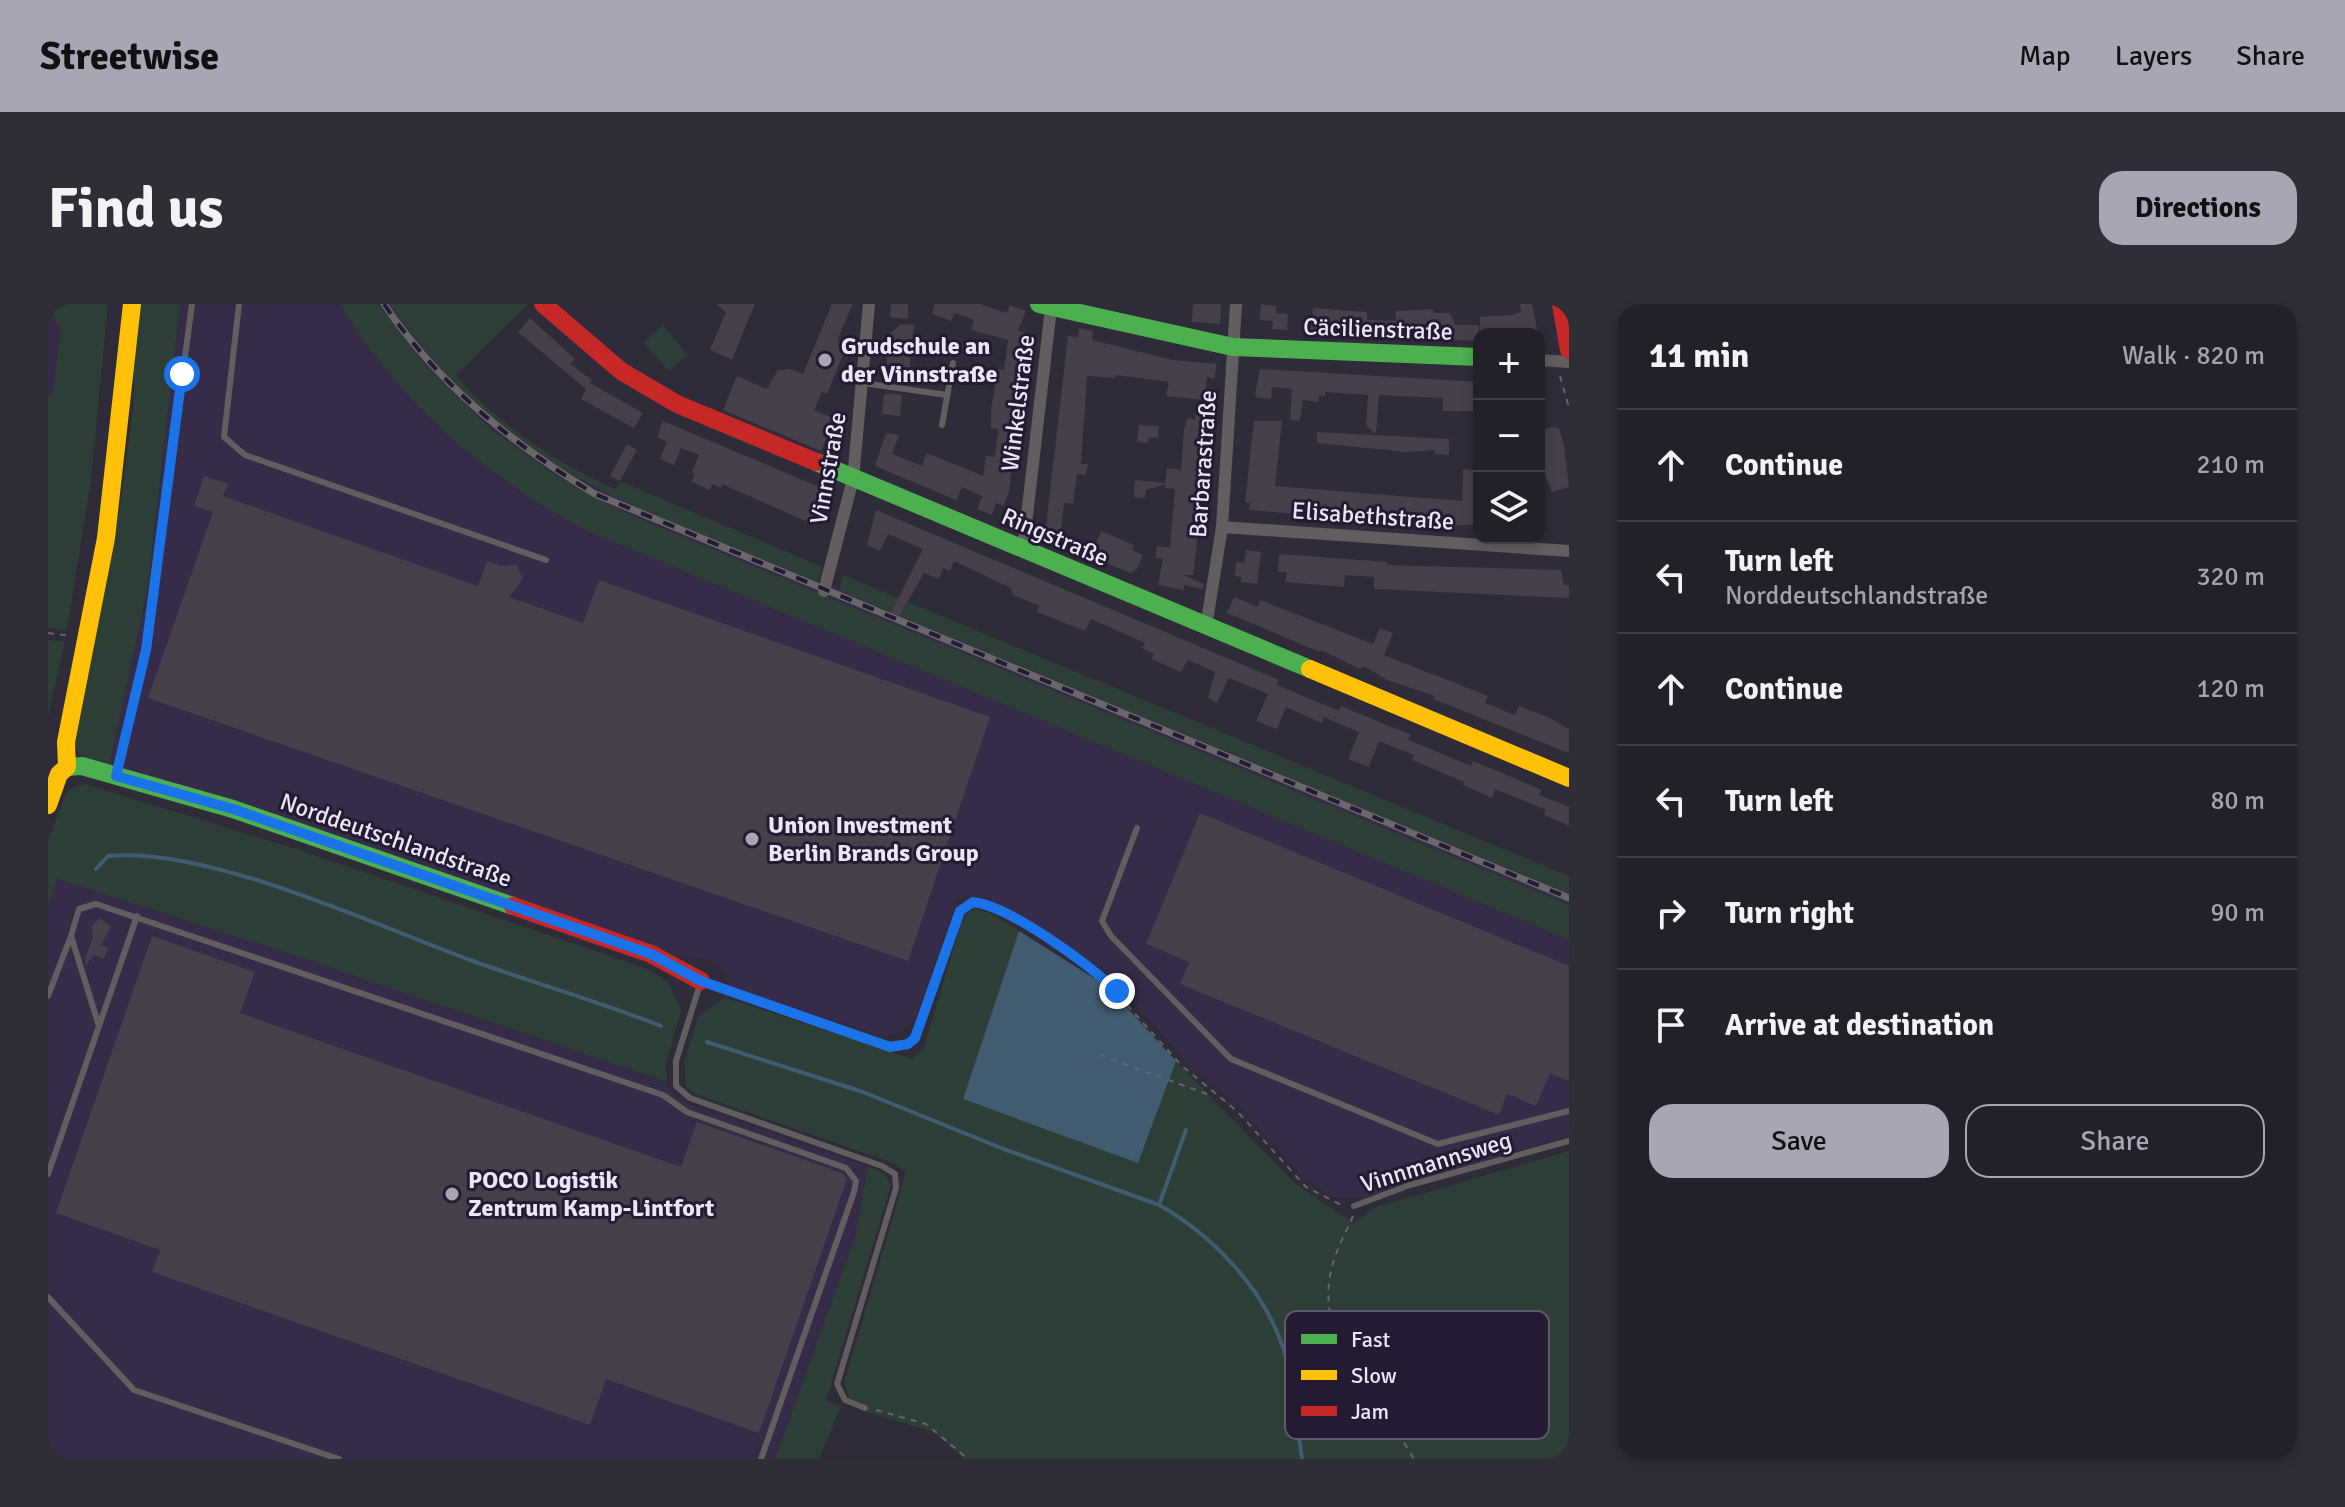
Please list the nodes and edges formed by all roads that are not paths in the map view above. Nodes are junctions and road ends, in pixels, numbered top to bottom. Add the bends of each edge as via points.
1 (132, 304) edge
2 (192, 304) edge
3 (239, 304) edge
4 (543, 304) edge
5 (869, 304) edge
6 (1236, 304) edge
7 (1561, 304) edge
8 (1047, 305) edge
9 (1233, 347) junction
10 (1569, 350) edge
11 (1473, 357) edge
12 (1545, 360) edge
13 (1569, 362) edge
14 (953, 363) dead end
15 (863, 383) junction
16 (947, 395) junction
17 (942, 425) dead end
18 (853, 479) junction
19 (1222, 527) junction
20 (1023, 550) junction
21 (1569, 551) edge
22 (546, 560) dead end
23 (824, 591) dead end
24 (1206, 627) junction
25 (67, 767) junction
26 (116, 776) junction
27 (1569, 778) edge
28 (48, 805) edge
29 (1137, 828) dead end
30 (996, 908) road end
31 (137, 916) junction
32 (71, 936) junction
33 (701, 981) junction
34 (48, 996) edge
35 (99, 1026) junction
36 (1569, 1111) edge
37 (1569, 1141) edge
38 (48, 1174) edge
39 (1354, 1206) road end
40 (48, 1297) edge
41 (48, 1305) edge
42 (59, 1308) junction
43 (865, 1408) road end
44 (339, 1459) edge
45 (761, 1459) edge

1 - 25 street via 106,538 66,742
2 - 26 lane via 146,650
3 - 22 lane via 224,437 228,444 245,455
4 - 18 street, Ringstraße via 581,340 652,391
5 - 15 street, Vinnstraße
6 - 9 street, Barbarastraße
7 - 10 street
8 - 9 street, Cäcilienstraße
8 - 20 street, Winkelstraße
9 - 11 street, Cäcilienstraße
9 - 19 street, Barbarastraße
12 - 13 street
14 - 16 lane
15 - 16 lane
15 - 18 street, Vinnstraße
16 - 17 lane
18 - 20 street, Ringstraße
18 - 23 street, Vinnstraße
19 - 21 street, Elisabethstraße
19 - 24 street, Barbarastraße
20 - 24 street, Ringstraße
24 - 27 street, Ringstraße
25 - 26 street, Norddeutschlandstraße
25 - 28 street via 59,774
26 - 33 street, Norddeutschlandstraße via 233,809 636,949
29 - 36 lane via 1102,921 1231,1059 1438,1144
30 - 33 lane via 973,902 960,911 918,1030 899,1047
31 - 32 lane via 96,904 79,909
31 - 35 lane
31 - 45 lane via 663,1095 687,1112 846,1168 856,1181 854,1192
32 - 34 lane
32 - 35 lane
33 - 43 lane via 673,1071 682,1093 895,1174 896,1188 837,1384 845,1400
35 - 38 lane
37 - 39 lane, Vinnmannsweg
40 - 42 lane
41 - 42 lane
42 - 44 lane via 134,1390

